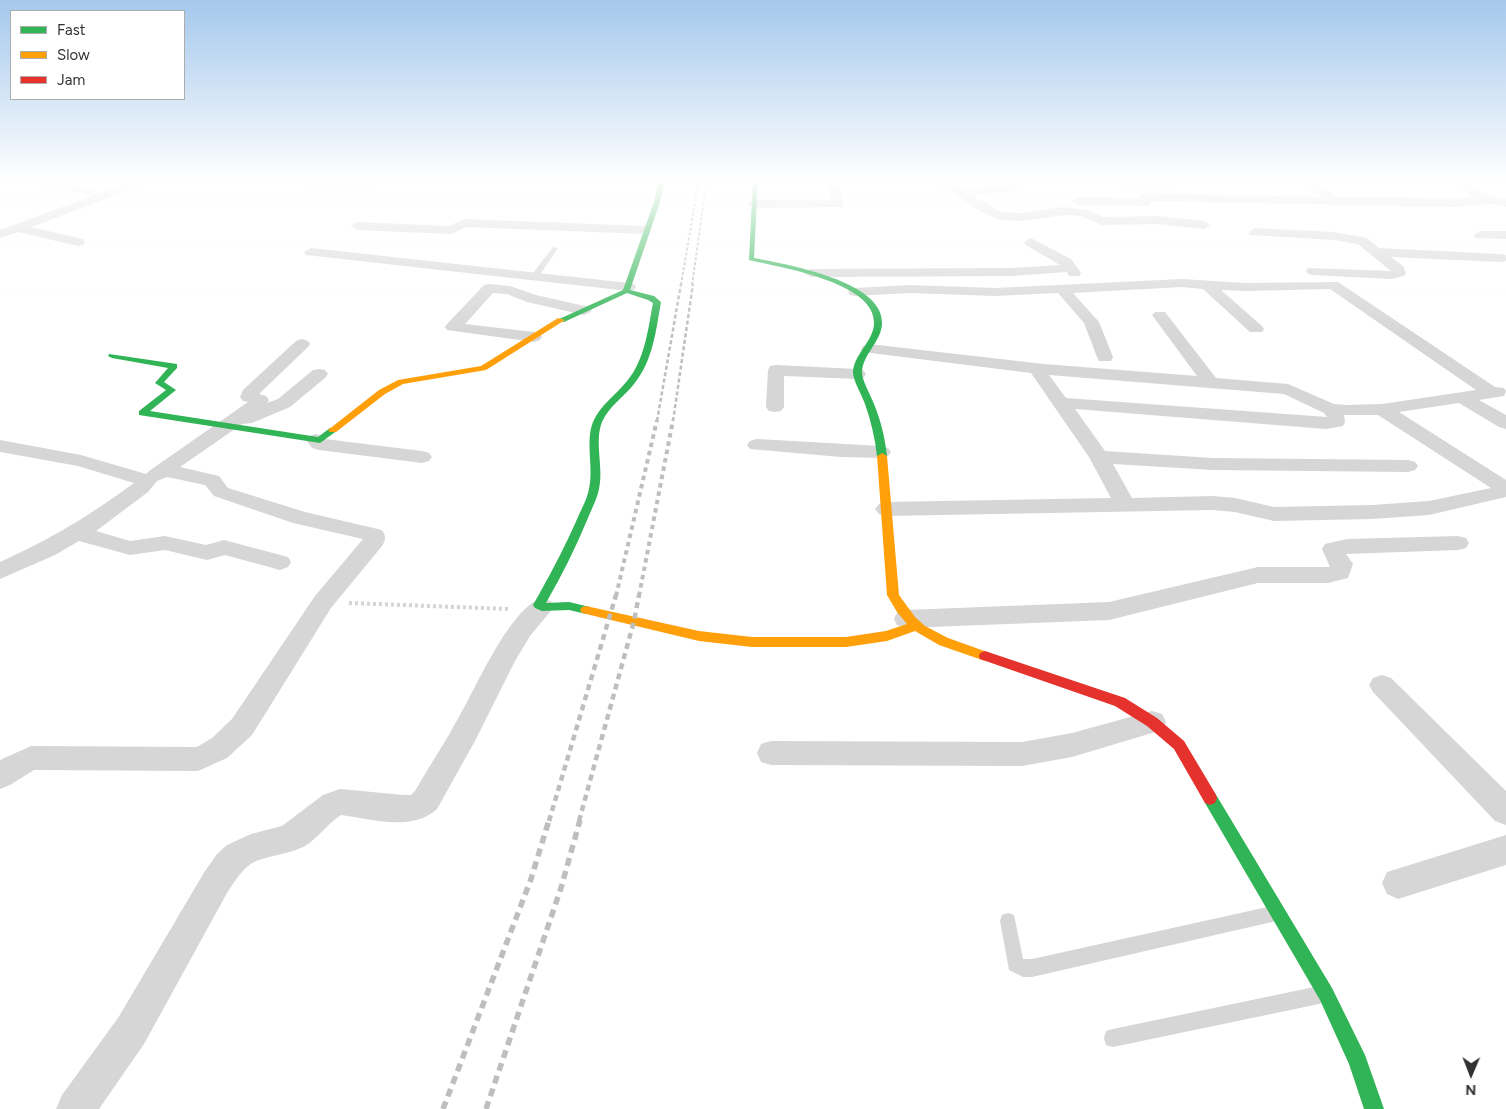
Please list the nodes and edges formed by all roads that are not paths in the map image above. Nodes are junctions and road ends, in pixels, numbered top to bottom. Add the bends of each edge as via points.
1 (646, 230) edge
2 (30, 231) edge
3 (751, 231) edge
4 (1256, 232) dead end
5 (1506, 234) edge
6 (1480, 235) dead end
7 (78, 242) dead end
8 (1031, 242) dead end
9 (555, 248) dead end
10 (311, 252) dead end
11 (1378, 252) junction
12 (1501, 258) dead end
13 (1071, 268) junction
14 (811, 273) junction
15 (1298, 276) junction
16 (534, 277) junction
17 (1206, 284) junction
18 (1084, 288) junction
19 (628, 289) junction
20 (1062, 289) junction
21 (855, 292) junction
22 (584, 310) junction
23 (1160, 315) dead end
24 (1256, 329) dead end
25 (534, 336) junction
26 (302, 344) dead end
27 (869, 349) junction
28 (112, 356) dead end
29 (1105, 357) dead end
30 (1036, 368) junction
31 (319, 374) dead end
32 (857, 374) junction
33 (1210, 382) junction
34 (1499, 392) edge
35 (1461, 397) junction
36 (1061, 403) junction
37 (775, 407) dead end
38 (1331, 409) junction
39 (1382, 409) junction
40 (1506, 423) edge
41 (230, 424) junction
42 (316, 440) junction
43 (757, 445) dead end
44 (0, 446) edge
45 (881, 452) junction
46 (422, 457) dead end
47 (1099, 458) junction
48 (1408, 466) dead end
49 (156, 476) junction
50 (1506, 490) edge
51 (1125, 504) junction
52 (886, 509) junction
53 (77, 533) junction
54 (1458, 543) dead end
55 (280, 562) dead end
56 (0, 571) edge
57 (540, 608) junction
58 (910, 623) junction
59 (1382, 685) dead end
60 (1152, 722) junction
61 (771, 753) dead end
62 (0, 776) edge
63 (1506, 811) edge
64 (1506, 850) edge
65 (1398, 883) dead end
66 (1279, 913) junction
67 (1008, 921) dead end
68 (1326, 994) junction
69 (1113, 1038) dead end
70 (76, 1109) edge
71 (1374, 1109) edge

1 - 19 street
2 - 7 street
3 - 14 street via 751,259
4 - 11 street via 1352,238 1369,244
5 - 6 street
8 - 13 street
9 - 16 lane
10 - 16 street
11 - 12 street
11 - 15 street via 1399,273
13 - 14 street via 1011,272
13 - 18 street
14 - 21 street
15 - 17 street via 1247,287
15 - 34 street via 1340,288 1396,330
16 - 19 street
17 - 18 street
17 - 24 street
18 - 20 street
19 - 22 street
19 - 57 street via 656,302 647,344 637,374 626,390 601,414 597,424 594,491 566,558 540,601
20 - 21 street via 986,293 910,289
20 - 29 street via 1091,322
21 - 27 street via 873,308 878,320
22 - 25 street
22 - 25 street via 532,299 510,290 489,288 453,327
23 - 33 street
25 - 42 street via 483,368 401,382
26 - 41 street via 249,394 259,402
27 - 30 street
27 - 32 street
28 - 41 street via 174,366 159,383 172,390 142,413
30 - 33 street
30 - 36 street
31 - 41 street via 278,406
32 - 37 street via 776,370
32 - 45 street via 873,408
33 - 38 street via 1288,389
34 - 35 street
35 - 39 street
35 - 40 street
36 - 38 street via 1326,423 1336,422
36 - 47 street
38 - 39 street
39 - 50 street
41 - 42 street
41 - 49 street
42 - 46 street via 319,444
43 - 45 street
44 - 49 street
45 - 52 street
47 - 48 street via 1213,464
47 - 51 street
49 - 53 street
49 - 62 street via 212,480 221,492 374,535 374,540 323,602 242,727 214,753 198,758 31,758
50 - 51 street via 1429,508 1362,512 1274,514 1212,503
51 - 52 street
52 - 58 street via 893,595
53 - 55 street via 130,548 165,543 207,553 224,547
53 - 56 street
54 - 58 street via 1347,546 1333,549 1334,556 1342,564 1340,572 1258,575 1109,611
57 - 58 street via 569,606 700,636 748,642 824,644 857,641 898,633
57 - 70 street via 507,652 463,736 426,800 418,807 332,804 291,838 252,848 230,862 131,1031
58 - 60 street via 931,637 956,647 1120,702
59 - 63 street
60 - 61 street via 1083,743 1022,754
60 - 66 street via 1179,745
64 - 65 street
66 - 67 lane via 1032,968 1015,964
66 - 68 street
68 - 69 lane
68 - 71 street via 1358,1062

